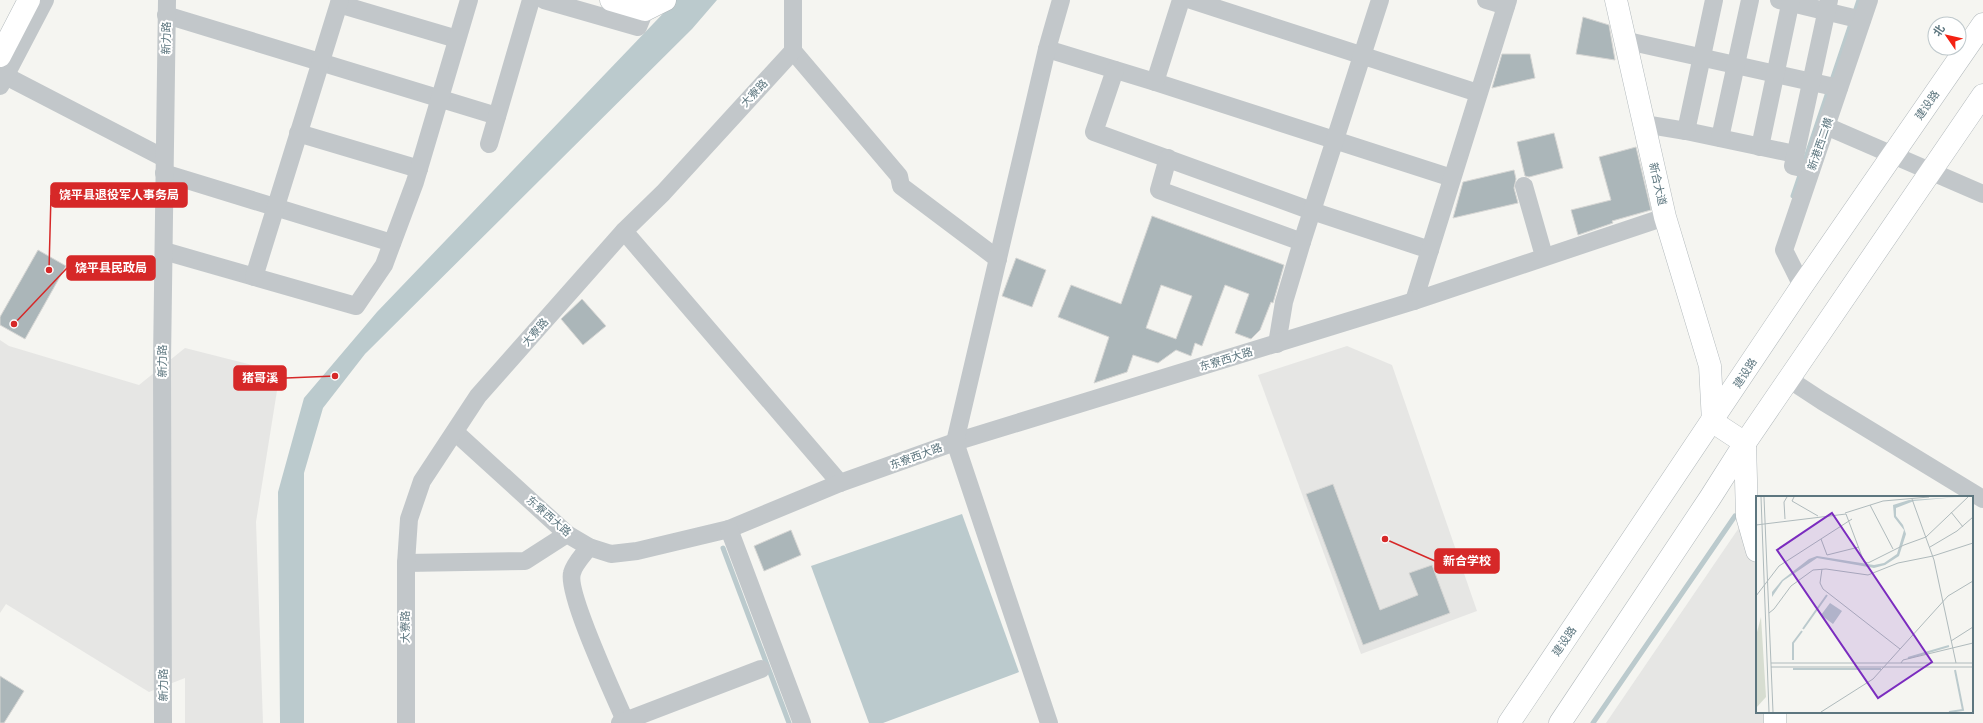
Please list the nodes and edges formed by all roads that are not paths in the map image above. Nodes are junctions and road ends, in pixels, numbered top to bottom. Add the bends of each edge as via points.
1 (14, 0) edge
2 (29, 0) edge
3 (45, 0) edge
4 (469, 0) edge
5 (531, 0) edge
6 (544, 0) edge
7 (611, 0) edge
8 (665, 0) edge
9 (793, 0) edge
10 (1061, 0) edge
11 (1181, 0) edge
12 (1191, 0) edge
13 (1380, 0) edge
14 (1486, 0) edge
15 (1616, 0) edge
16 (1714, 0) edge
17 (1750, 0) edge
18 (1869, 0) edge
19 (1787, 1) edge
20 (339, 2) edge
21 (1507, 3) edge
22 (1828, 6) edge
23 (167, 8) edge
24 (645, 10) junction
25 (1855, 19) junction
26 (1983, 24) edge
27 (0, 27) edge
28 (457, 39) junction
29 (1623, 40) junction
30 (1047, 49) junction
31 (793, 51) junction
32 (1362, 55) junction
33 (1702, 56) junction
34 (319, 62) junction
35 (1736, 64) junction
36 (1116, 70) junction
37 (1, 73) edge
38 (1776, 73) junction
39 (1155, 82) junction
40 (1827, 85) junction
41 (1478, 93) junction
42 (1983, 95) edge
43 (439, 99) junction
44 (497, 116) junction
45 (1644, 124) junction
46 (1826, 126) junction
47 (1686, 131) junction
48 (298, 133) junction
49 (1720, 138) junction
50 (1335, 141) junction
51 (489, 144) dead end
52 (1760, 147) junction
53 (1894, 154) junction
54 (1168, 158) junction
55 (164, 165) junction
56 (1803, 165) junction
57 (419, 169) junction
58 (1932, 171) junction
59 (1452, 178) junction
60 (1524, 186) dead end
61 (1983, 194) edge
62 (276, 207) junction
63 (1312, 211) junction
64 (1666, 217) junction
65 (624, 231) junction
66 (1302, 242) junction
67 (392, 243) junction
68 (1430, 250) junction
69 (164, 251) junction
70 (1544, 256) junction
71 (998, 259) junction
72 (254, 277) junction
73 (1802, 286) junction
74 (1414, 301) junction
75 (1278, 344) junction
76 (1790, 380) junction
77 (1712, 422) junction
78 (455, 432) junction
79 (955, 442) junction
80 (1745, 443) junction
81 (840, 483) junction
82 (1983, 499) edge
83 (729, 529) junction
84 (567, 534) junction
85 (589, 547) junction
86 (1756, 548) edge
87 (406, 563) junction
88 (761, 669) dead end
89 (624, 722) edge
90 (163, 723) edge
91 (406, 723) edge
92 (802, 723) edge
93 (1049, 723) edge
94 (1509, 723) edge
95 (1560, 723) edge

1 - 27 main road
2 - 37 main road
3 - 37 street
4 - 28 street
5 - 44 street
6 - 24 street via 638,27
7 - 24 main road
8 - 24 main road
9 - 31 street
10 - 30 street
11 - 39 street
12 - 32 street
13 - 32 street
14 - 21 street
15 - 29 main road, 新合大道
16 - 33 street
17 - 35 street
18 - 25 street, 新港西二横
19 - 22 street
19 - 38 street
20 - 28 street
20 - 34 street
21 - 41 street
22 - 25 street
22 - 40 street
23 - 34 street
23 - 55 street, 新力路
25 - 40 street, 新港西二横
26 - 53 main road, 建设路
28 - 43 street
29 - 33 street
29 - 45 main road, 新合大道
30 - 36 street
30 - 71 street
31 - 65 street, 大寮路 via 663,193
31 - 71 street via 899,176 901,186
32 - 41 street
32 - 50 street
33 - 35 street
33 - 47 street
34 - 43 street
34 - 48 street
35 - 38 street
35 - 49 street
36 - 39 street
36 - 54 street via 1094,132
37 - 55 street
38 - 40 street
38 - 52 street
39 - 50 street
40 - 46 street, 新港西二横
40 - 56 street
41 - 59 street
42 - 58 main road
43 - 44 street
43 - 57 street
44 - 51 street
45 - 47 street
45 - 64 main road, 新合大道
46 - 53 street
46 - 56 street, 新港西二横
47 - 49 street
48 - 57 street
48 - 62 street
49 - 52 street
50 - 59 street
50 - 63 street
52 - 56 street
53 - 58 street
53 - 73 main road, 建设路
54 - 63 street
54 - 66 street via 1159,190
55 - 62 street
55 - 69 street, 新力路
56 - 73 street, 新港西二横 via 1784,250
57 - 67 street
58 - 61 street
58 - 76 main road
59 - 68 street
60 - 70 street
62 - 67 street
62 - 72 street
63 - 66 street
63 - 68 street
64 - 70 street, 东寮西大路
64 - 77 main road, 新合大道 via 1710,366
65 - 78 street, 大寮路 via 478,396
65 - 81 street
66 - 75 street via 1284,302
67 - 72 street via 384,265 356,306
68 - 74 street
69 - 72 street
69 - 90 street, 新力路
70 - 74 street, 东寮西大路
71 - 79 street
73 - 77 main road, 建设路
74 - 75 street, 东寮西大路
75 - 79 street, 东寮西大路
76 - 80 main road
76 - 82 street
77 - 80 main road
77 - 94 main road, 建设路
78 - 84 street, 东寮西大路
78 - 87 street, 大寮路 via 422,481 409,519
79 - 81 street, 东寮西大路
79 - 93 street
80 - 86 main road via 1747,516
80 - 95 main road
81 - 83 street, 东寮西大路
83 - 85 street, 东寮西大路 via 637,551 611,554
83 - 92 street
84 - 85 street, 东寮西大路
84 - 87 street via 525,561
85 - 89 street via 572,572 572,586
87 - 91 street, 大寮路
88 - 89 street

